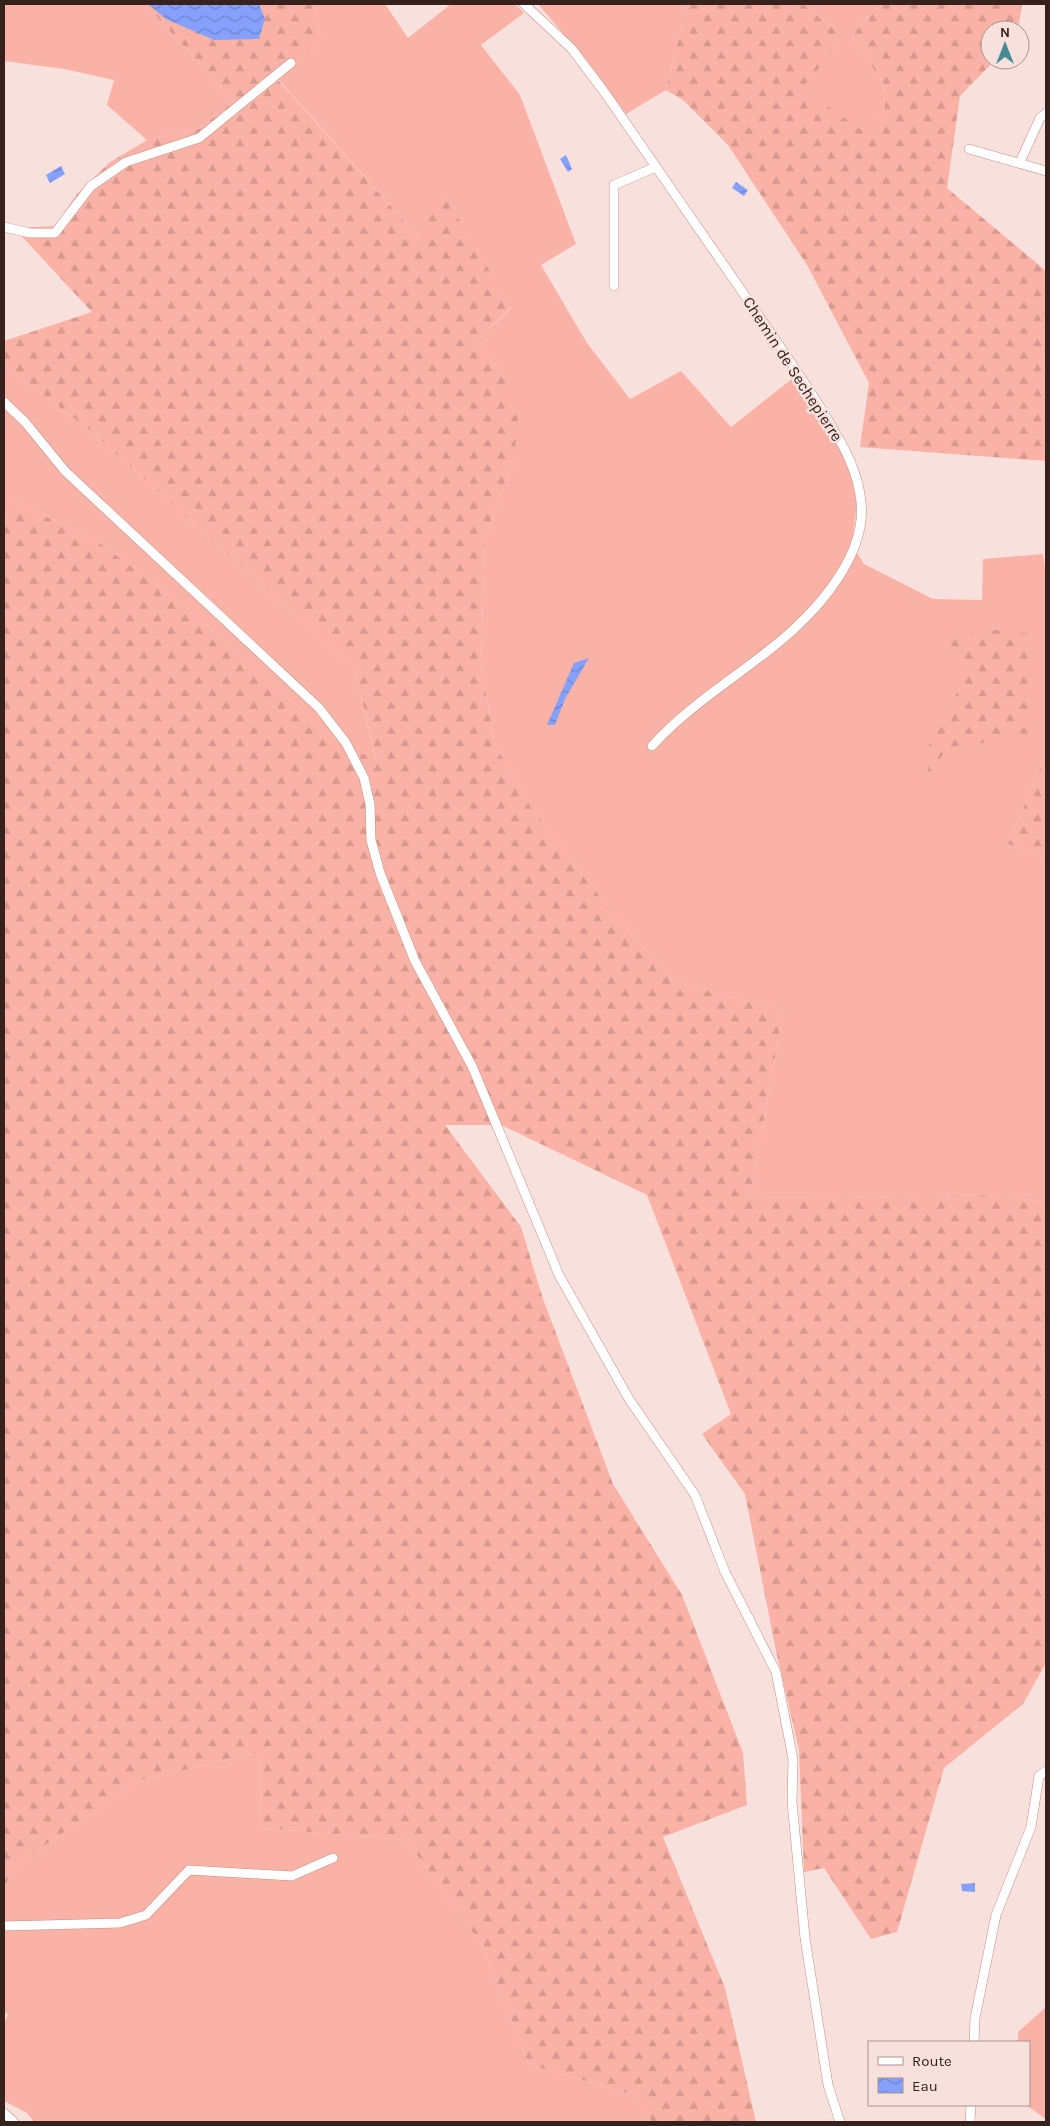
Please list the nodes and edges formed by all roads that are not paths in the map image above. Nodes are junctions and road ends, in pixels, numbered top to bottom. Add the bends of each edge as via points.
1 (524, 4) edge
2 (290, 63) dead end
3 (1046, 112) edge
4 (969, 149) dead end
5 (1020, 162) junction
6 (656, 167) junction
7 (1046, 171) edge
8 (4, 227) edge
9 (614, 286) dead end
10 (4, 402) edge
11 (652, 746) dead end
12 (1046, 1771) edge
13 (333, 1858) dead end
14 (4, 1926) edge
15 (974, 2041) edge
16 (971, 2106) edge
17 (4, 2113) edge
18 (14, 2122) edge
19 (840, 2122) edge
20 (970, 2122) edge

1 - 6 street, Chemin de Sechepierre via 572,49
2 - 8 street via 199,138 126,162 91,186 55,233 30,233
3 - 5 street via 1040,118
4 - 5 street
5 - 7 street
6 - 9 street via 614,185
6 - 11 street, Chemin de Sechepierre via 804,382 847,452 862,502 860,530 852,552 839,577 806,620 673,723
10 - 19 street via 65,471 319,708 346,743 364,778 370,804 371,840 380,873 416,961 472,1066 559,1275 630,1399 695,1495 725,1572 776,1672 793,1759 792,1802 813,1998 828,2086
12 - 15 street via 1039,1776 1031,1827 996,1915 975,2018
13 - 14 street via 292,1876 189,1870 146,1915 120,1924
16 - 20 street
17 - 18 street

